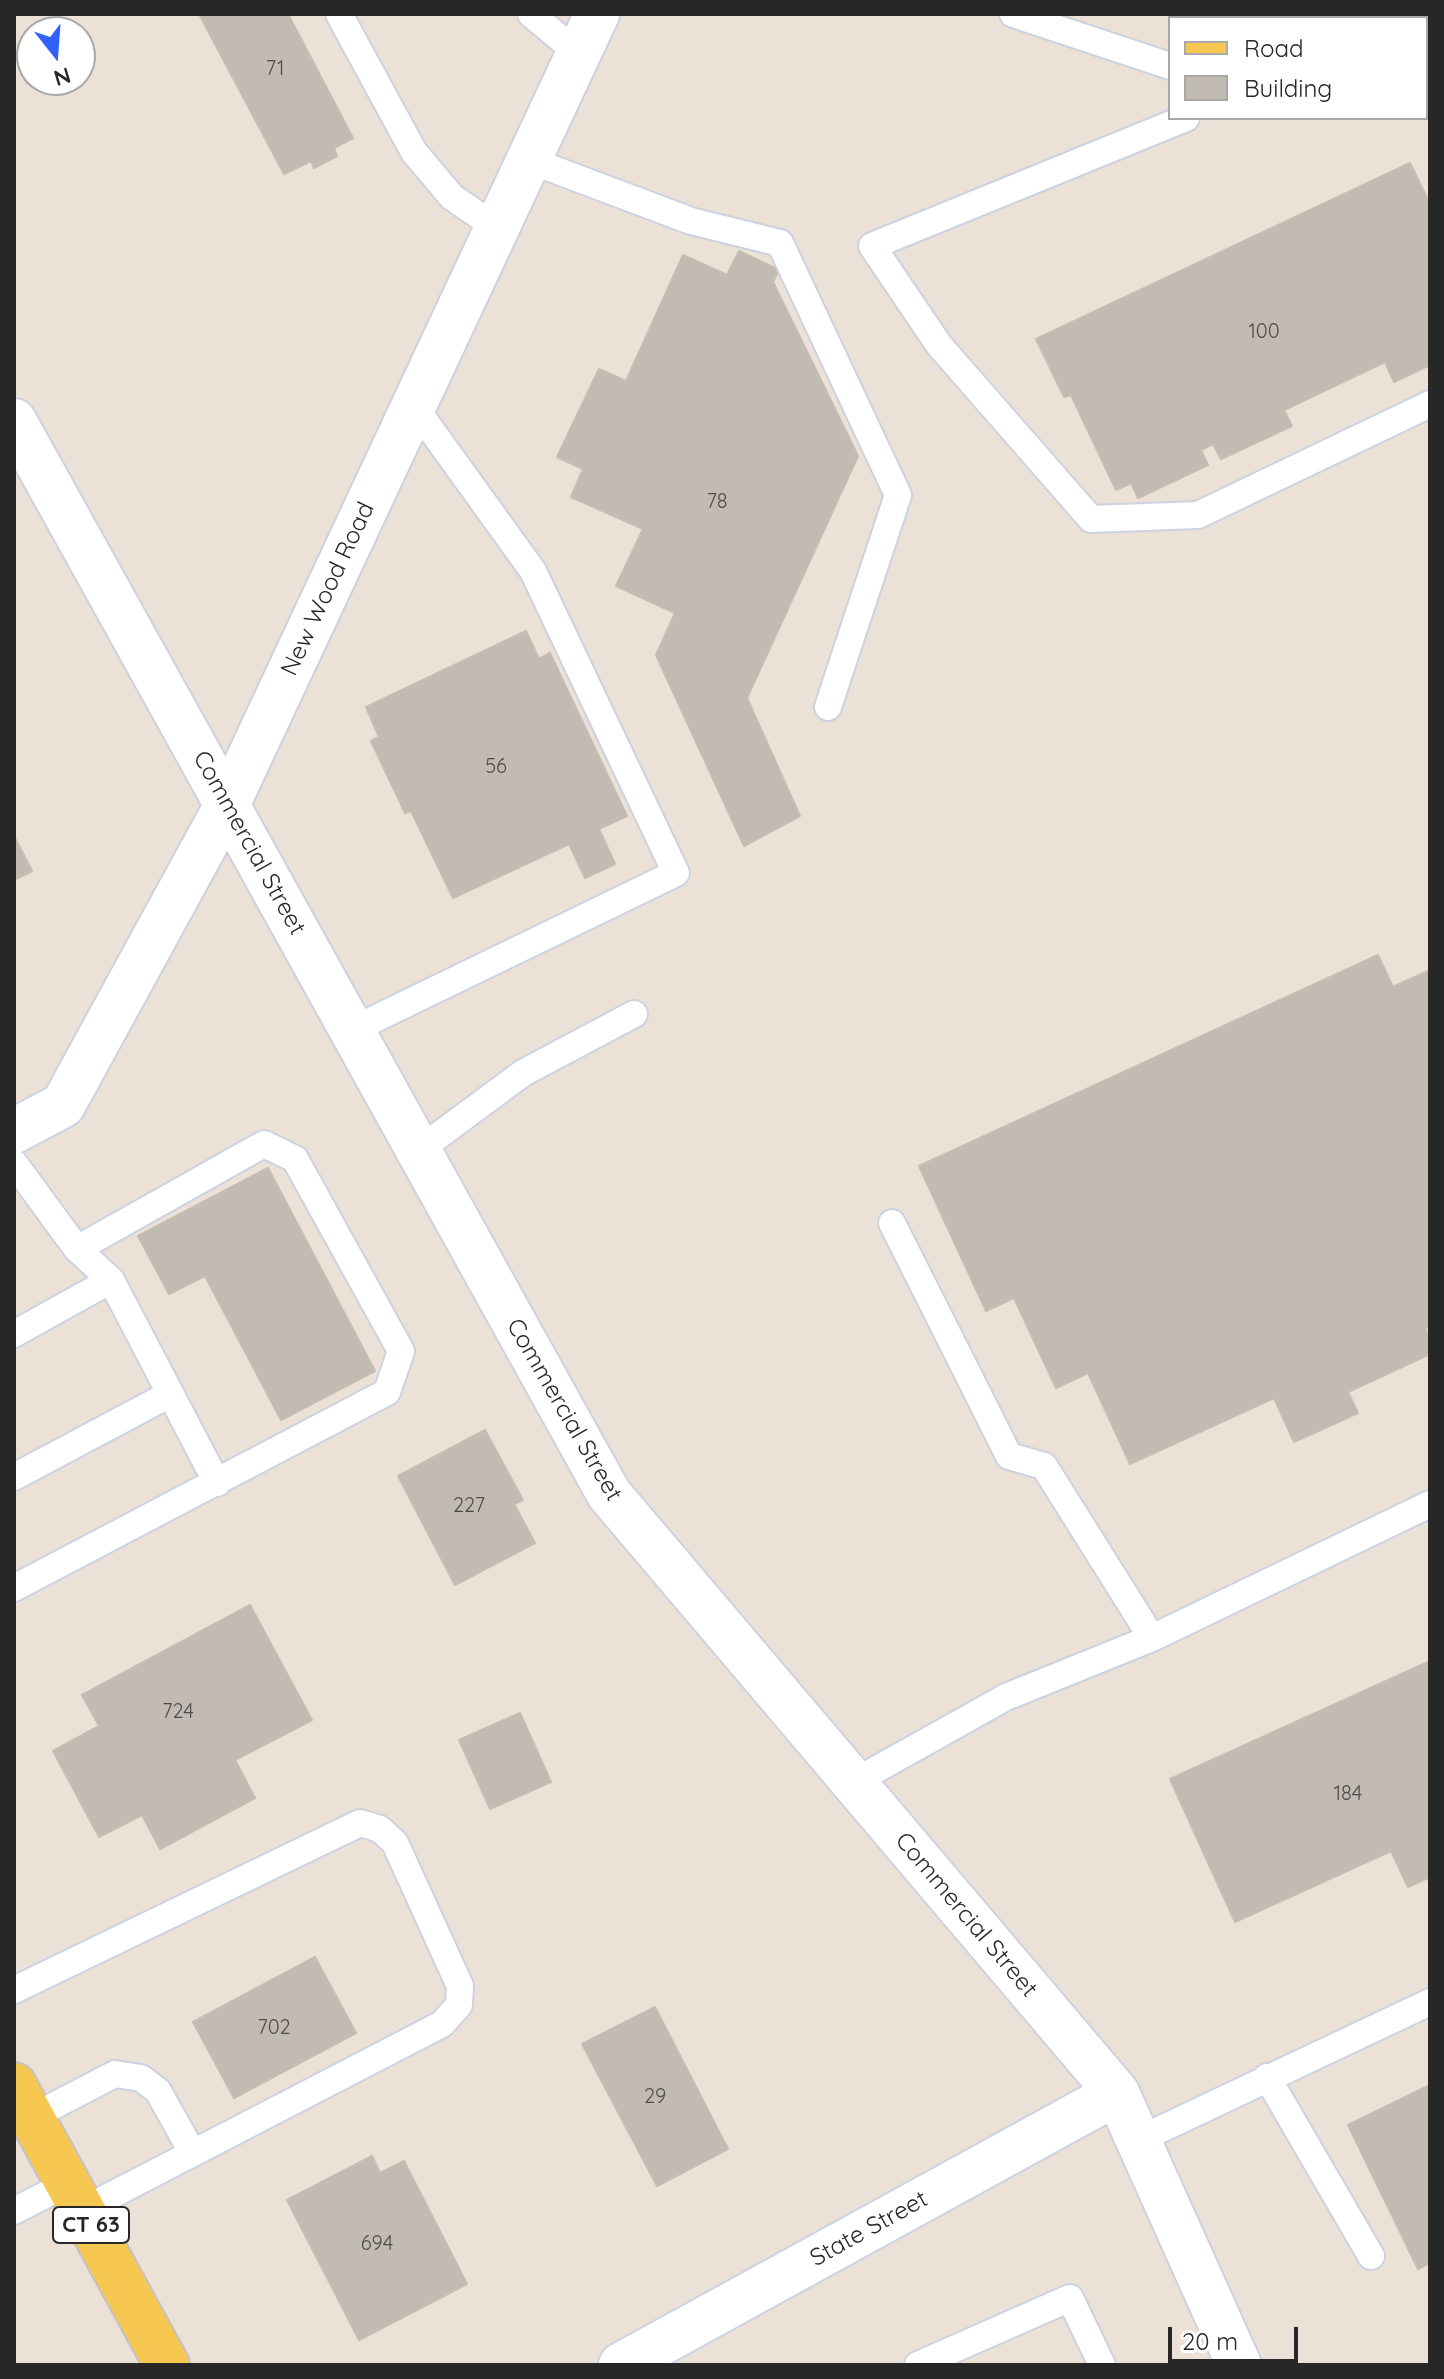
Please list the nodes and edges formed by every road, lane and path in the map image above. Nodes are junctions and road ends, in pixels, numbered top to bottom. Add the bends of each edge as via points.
1 (339, 14) edge
2 (531, 14) edge
3 (597, 14) edge
4 (1013, 14) edge
5 (579, 54) junction
6 (1168, 65) edge
7 (1181, 120) edge
8 (529, 160) junction
9 (497, 228) junction
10 (1430, 404) edge
11 (414, 406) junction
12 (14, 421) edge
13 (828, 707) dead end
14 (228, 803) junction
15 (634, 1014) dead end
16 (352, 1030) junction
17 (14, 1131) edge
18 (419, 1150) junction
19 (14, 1163) edge
20 (892, 1223) dead end
21 (77, 1249) junction
22 (111, 1280) junction
23 (14, 1334) edge
24 (170, 1394) junction
25 (14, 1477) edge
26 (217, 1483) junction
27 (1430, 1504) edge
28 (14, 1588) edge
29 (1152, 1638) junction
30 (854, 1782) junction
31 (14, 1990) edge
32 (1430, 2002) edge
33 (1267, 2077) junction
34 (1117, 2093) junction
35 (23, 2101) edge
36 (1138, 2140) junction
37 (192, 2152) junction
38 (76, 2197) junction
39 (14, 2211) edge
40 (1371, 2256) dead end
41 (960, 2357) edge
42 (637, 2361) edge
43 (167, 2365) edge
44 (918, 2365) edge
45 (1102, 2365) edge
46 (1239, 2365) edge

1 - 9 lane via 414,152 452,197
2 - 5 lane
3 - 5 street, New Wood Road
4 - 6 lane
5 - 8 street, New Wood Road
7 - 10 lane via 872,246 939,345 1091,519 1198,515
8 - 9 street, New Wood Road
8 - 13 lane via 691,221 780,243 898,495
9 - 11 street, New Wood Road
11 - 14 street, New Wood Road
11 - 16 lane via 533,571 676,873
12 - 14 street, Commercial Street
14 - 16 street, Commercial Street
14 - 17 street, New Wood Road via 63,1105
15 - 18 lane via 523,1073
16 - 18 street, Commercial Street
18 - 30 street, Commercial Street via 609,1494
19 - 21 lane
20 - 29 lane via 1009,1456 1044,1466
21 - 22 lane
21 - 26 lane via 264,1144 295,1159 401,1351 387,1392
22 - 23 lane
22 - 24 lane
24 - 25 lane
24 - 26 lane
26 - 28 lane
27 - 29 lane
29 - 30 lane via 1006,1697
30 - 34 street, Commercial Street
31 - 37 lane via 360,1823 380,1829 395,1843 460,1986 459,2005 442,2024
32 - 33 lane
33 - 36 lane
33 - 40 lane
34 - 36 street, Commercial Street
34 - 42 street, State Street
35 - 37 lane via 115,2074 141,2078 158,2091
35 - 38 main road, CT 63
36 - 46 street, Commercial Street
37 - 38 lane
38 - 39 lane
38 - 43 main road, CT 63
41 - 44 lane
41 - 45 lane via 1070,2298

